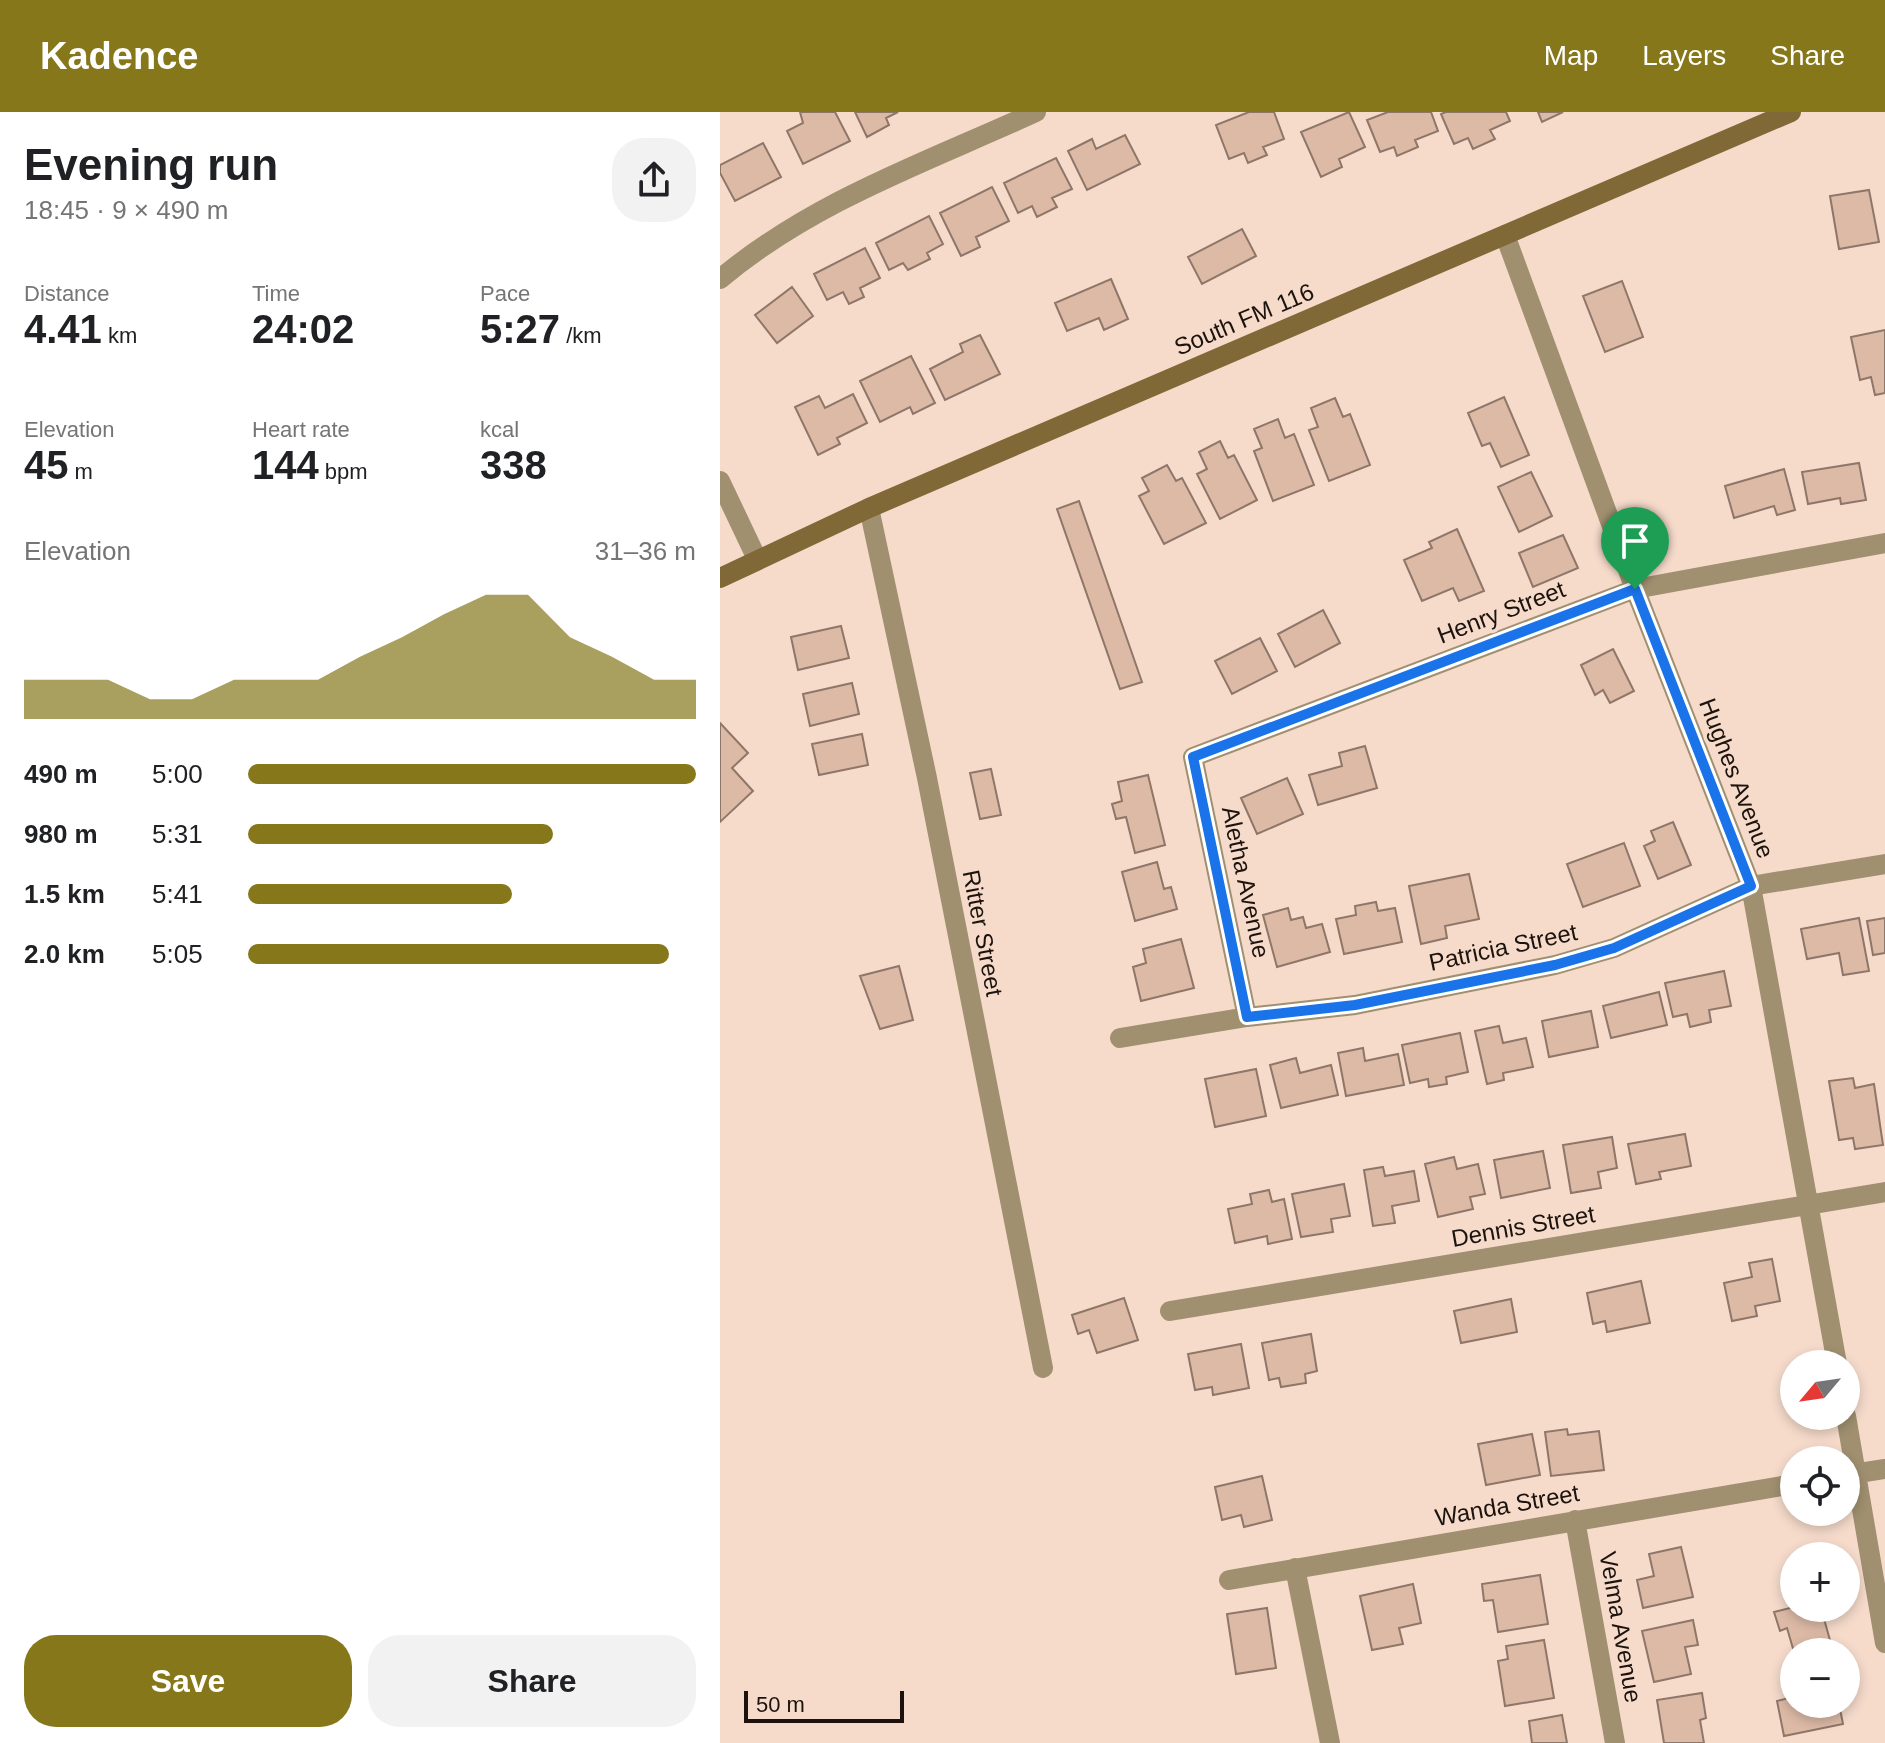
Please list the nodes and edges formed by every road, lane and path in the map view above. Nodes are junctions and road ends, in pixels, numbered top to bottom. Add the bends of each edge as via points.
1 (1036, 112) edge
2 (1791, 112) edge
3 (1505, 235) junction
4 (720, 279) edge
5 (720, 481) edge
6 (869, 508) junction
7 (1885, 543) edge
8 (757, 559) junction
9 (720, 578) edge
10 (1635, 589) junction
11 (1193, 757) joint
12 (1885, 864) edge
13 (1751, 886) junction
14 (1247, 1017) junction
15 (1120, 1038) dead end
16 (1885, 1192) edge
17 (1808, 1204) junction
18 (1170, 1311) dead end
19 (1834, 1350) edge
20 (1043, 1368) dead end
21 (1885, 1469) edge
22 (1860, 1473) edge
23 (1780, 1486) edge
24 (1860, 1519) edge
25 (1575, 1520) junction
26 (1295, 1568) junction
27 (1229, 1580) dead end
28 (1885, 1643) edge
29 (1330, 1743) edge
30 (1615, 1743) edge

1 - 4 street via 835,201 784,230
2 - 3 main road, South FM 116
3 - 6 main road, South FM 116
3 - 10 street, Hughes Avenue
5 - 8 street
6 - 8 main road, South FM 116
6 - 20 street, Ritter Street
7 - 10 street, Henry Street
8 - 9 main road, South FM 116
10 - 11 street, Henry Street
10 - 13 street, Hughes Avenue
11 - 14 street, Aletha Avenue
12 - 13 street, Patricia Street
13 - 14 street, Patricia Street via 1614,948 1555,965 1355,1005
13 - 17 street, Hughes Avenue
14 - 15 street, Patricia Street
16 - 17 street, Dennis Street
17 - 18 street, Dennis Street
17 - 19 street, Hughes Avenue
21 - 22 street
23 - 25 street, Wanda Street
24 - 28 street
25 - 26 street, Wanda Street
25 - 30 street, Velma Avenue
26 - 27 street, Wanda Street
26 - 29 street

